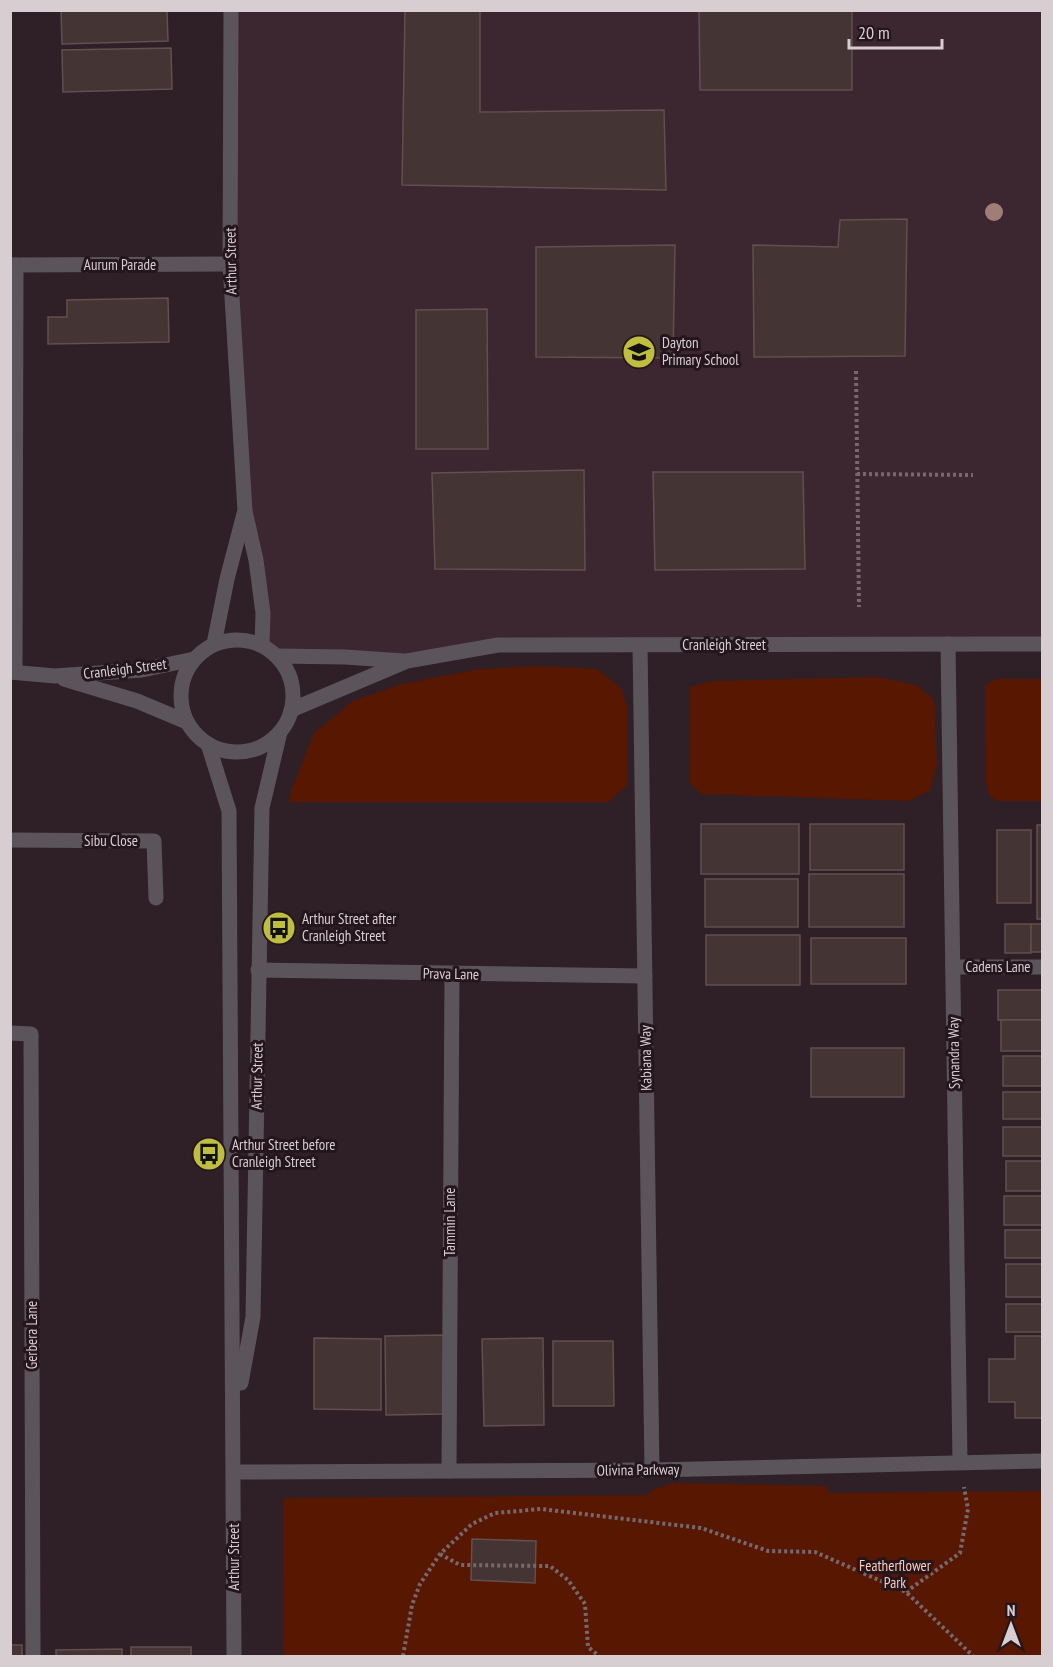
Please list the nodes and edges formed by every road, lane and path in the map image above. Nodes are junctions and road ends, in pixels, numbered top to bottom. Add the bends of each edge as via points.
1 (231, 10) edge
2 (230, 264) junction
3 (13, 265) edge
4 (856, 371) dead end
5 (857, 474) junction
6 (973, 475) dead end
7 (245, 512) junction
8 (859, 607) dead end
9 (214, 644) junction
10 (948, 644) junction
11 (1042, 644) edge
12 (262, 645) junction
13 (640, 645) junction
14 (277, 656) junction
15 (195, 659) junction
16 (407, 661) junction
17 (13, 672) edge
18 (55, 676) junction
19 (291, 710) junction
20 (188, 722) junction
21 (280, 732) junction
22 (208, 744) junction
23 (10, 840) edge
24 (156, 898) dead end
25 (952, 967) junction
26 (1042, 967) edge
27 (258, 970) junction
28 (452, 974) junction
29 (645, 976) junction
30 (10, 1034) edge
31 (235, 1421) junction
32 (1042, 1461) edge
33 (960, 1462) junction
34 (652, 1470) junction
35 (449, 1471) junction
36 (234, 1472) junction
37 (440, 1554) junction
38 (906, 1592) junction
39 (33, 1656) edge
40 (234, 1656) edge
41 (403, 1656) edge
42 (599, 1656) edge
43 (973, 1656) edge

1 - 2 street, Arthur Street
2 - 3 street, Aurum Parade
2 - 7 street, Arthur Street
3 - 17 street
4 - 5 path
5 - 6 path
5 - 8 path
7 - 9 street, Arthur Street
7 - 12 street, Arthur Street via 263,613
9 - 12 street via 238,640
9 - 15 street
10 - 11 street, Cranleigh Street
10 - 13 street, Cranleigh Street
10 - 25 street, Synandra Way
12 - 14 street
13 - 16 street, Cranleigh Street via 498,645
13 - 29 street, Kabiana Way
14 - 16 street, Cranleigh Street
14 - 19 street via 293,687
15 - 18 street, Cranleigh Street via 142,670
15 - 20 street via 181,689
16 - 19 street, Cranleigh Street
17 - 18 street, Cranleigh Street
18 - 20 street, Cranleigh Street via 137,701
19 - 21 street
20 - 22 street
21 - 22 street via 265,744 246,751
21 - 27 street, Arthur Street via 262,808
22 - 31 street, Arthur Street via 229,811
23 - 24 street, Sibu Close via 154,841
25 - 26 street, Cadens Lane
25 - 33 street, Synandra Way
27 - 28 street, Prava Lane
27 - 31 street, Arthur Street via 253,1317
28 - 29 street, Prava Lane
28 - 35 street, Tammin Lane
29 - 34 street, Kabiana Way
30 - 39 street, Gerbera Lane via 31,1034
31 - 36 street, Arthur Street
32 - 33 street, Olivina Parkway
33 - 34 street, Olivina Parkway
33 - 38 path via 968,1509 960,1552
34 - 35 street, Olivina Parkway
35 - 36 street, Olivina Parkway
36 - 40 street, Arthur Street
37 - 38 path via 472,1524 495,1513 541,1509 700,1528 768,1551 815,1552
37 - 41 path via 420,1584 412,1605
37 - 42 path via 460,1565 550,1566 568,1580 585,1604 588,1647
38 - 43 path

